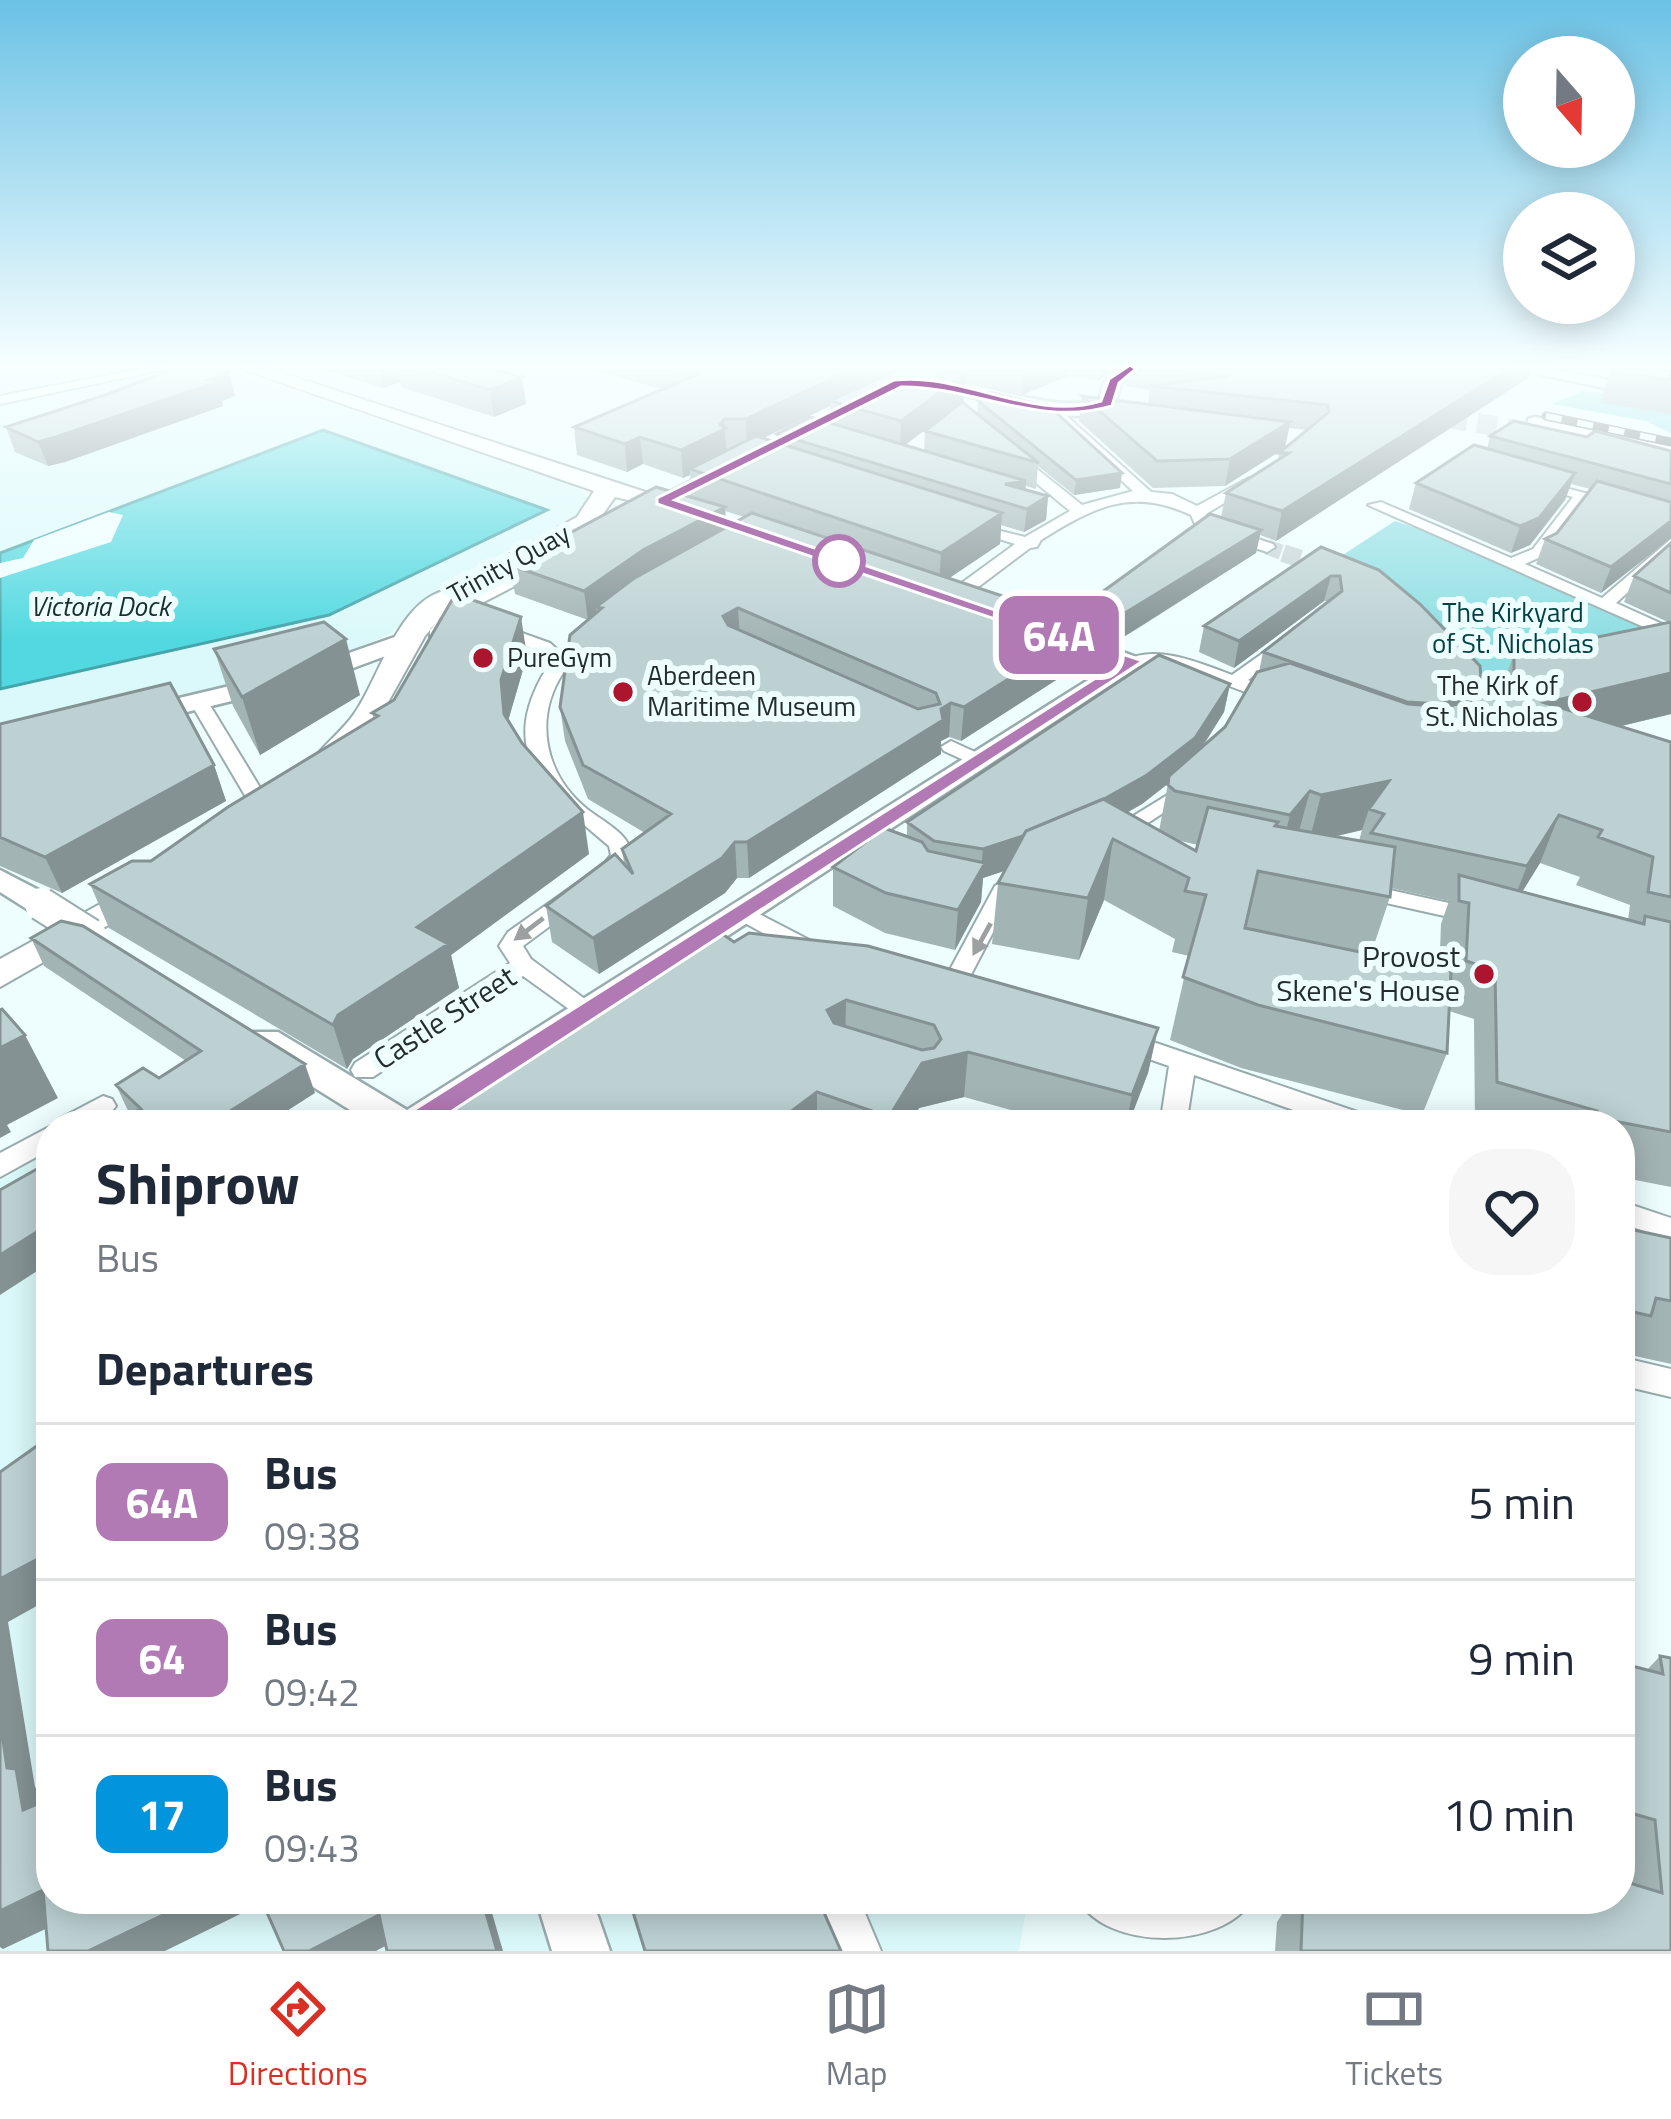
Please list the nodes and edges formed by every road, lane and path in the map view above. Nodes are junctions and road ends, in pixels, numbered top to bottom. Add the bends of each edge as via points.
1 (526, 460) edge
2 (564, 460) edge
3 (728, 460) edge
4 (1017, 460) edge
5 (1107, 460) edge
6 (1276, 469) edge
7 (1529, 480) edge
8 (606, 488) junction
9 (1025, 495) edge
10 (1146, 495) junction
11 (1582, 495) junction
12 (648, 496) junction
13 (1376, 505) dead end
14 (1080, 511) junction
15 (701, 514) edge
16 (950, 519) edge
17 (1671, 520) edge
18 (1196, 525) junction
19 (1031, 544) junction
20 (1671, 544) edge
21 (1267, 547) tunnel mouth
22 (1514, 563) junction
23 (940, 595) joint
24 (475, 597) junction
25 (1606, 604) junction
26 (978, 608) edge
27 (614, 616) edge
28 (1080, 617) edge
29 (1022, 623) edge
30 (1311, 623) edge
31 (1061, 630) edge
32 (1671, 634) edge
33 (409, 639) junction
34 (558, 660) junction
35 (1135, 661) junction
36 (1234, 682) junction
37 (199, 701) junction
38 (1305, 708) edge
39 (111, 723) edge
40 (951, 747) dead end
41 (979, 760) junction
42 (1199, 776) edge
43 (277, 801) junction
44 (858, 838) junction
45 (1152, 844) edge
46 (886, 854) edge
47 (0, 879) edge
48 (1333, 885) edge
49 (976, 892) edge
50 (742, 912) junction
51 (1506, 923) edge
52 (0, 948) edge
53 (125, 956) edge
54 (842, 960) edge
55 (523, 965) junction
56 (0, 974) edge
57 (983, 1000) edge
58 (590, 1011) junction
59 (230, 1020) edge
60 (1090, 1030) edge
61 (1184, 1061) junction
62 (364, 1070) dead end
63 (103, 1106) dead end
64 (96, 1110) edge
65 (382, 1110) edge
66 (431, 1110) edge
67 (1176, 1110) edge
68 (1323, 1110) edge
69 (36, 1150) edge
70 (0, 1166) edge
71 (1635, 1216) edge
72 (1671, 1228) edge
73 (1635, 1375) edge
74 (1671, 1383) edge
75 (569, 1914) edge
76 (845, 1914) edge
77 (1116, 1914) edge
78 (1219, 1914) edge
79 (581, 1951) edge
80 (860, 1951) edge

1 - 8 main road
2 - 12 main road
3 - 12 street
4 - 14 street
5 - 10 street
6 - 18 street
7 - 11 street
8 - 12 main road
8 - 33 main road, Trinity Quay via 588,521 442,600
9 - 14 street
10 - 14 street
10 - 18 street via 1175,500
11 - 17 street
11 - 22 street via 1539,552
12 - 15 street
12 - 24 main road, Trinity Quay
13 - 22 street
14 - 19 street
16 - 19 street
18 - 21 street
19 - 23 street
20 - 25 street
22 - 25 street
23 - 26 street
24 - 34 street via 483,622
24 - 43 main road via 442,629 390,726 358,759
25 - 32 street
27 - 34 street
28 - 31 street
29 - 35 street
30 - 36 street
33 - 37 street via 317,673
33 - 43 main road, Trinity Quay via 367,721
34 -> 55 street via 536,712 539,759 568,802 619,844 618,865 512,941
35 - 36 street via 1183,664
35 - 41 street
36 - 38 street
37 - 39 street
37 - 43 street
40 - 41 street
41 - 44 street
42 - 45 street via 1103,839
44 - 46 street
44 - 50 street
47 - 53 street, bridge
48 - 51 street
49 -> 57 street via 1015,880 941,989
50 - 54 street via 801,947
50 - 58 street
52 - 56 main road via 162,869
55 - 58 street, Castle Street
55 - 62 street, Castle Street
58 - 66 street
59 - 65 street
60 - 61 street
61 - 67 street
61 - 68 street
63 - 64 street
69 - 70 street
71 - 72 street
73 - 74 street
75 - 79 street
76 - 80 street
77 - 78 street via 1137,1933 1181,1940

